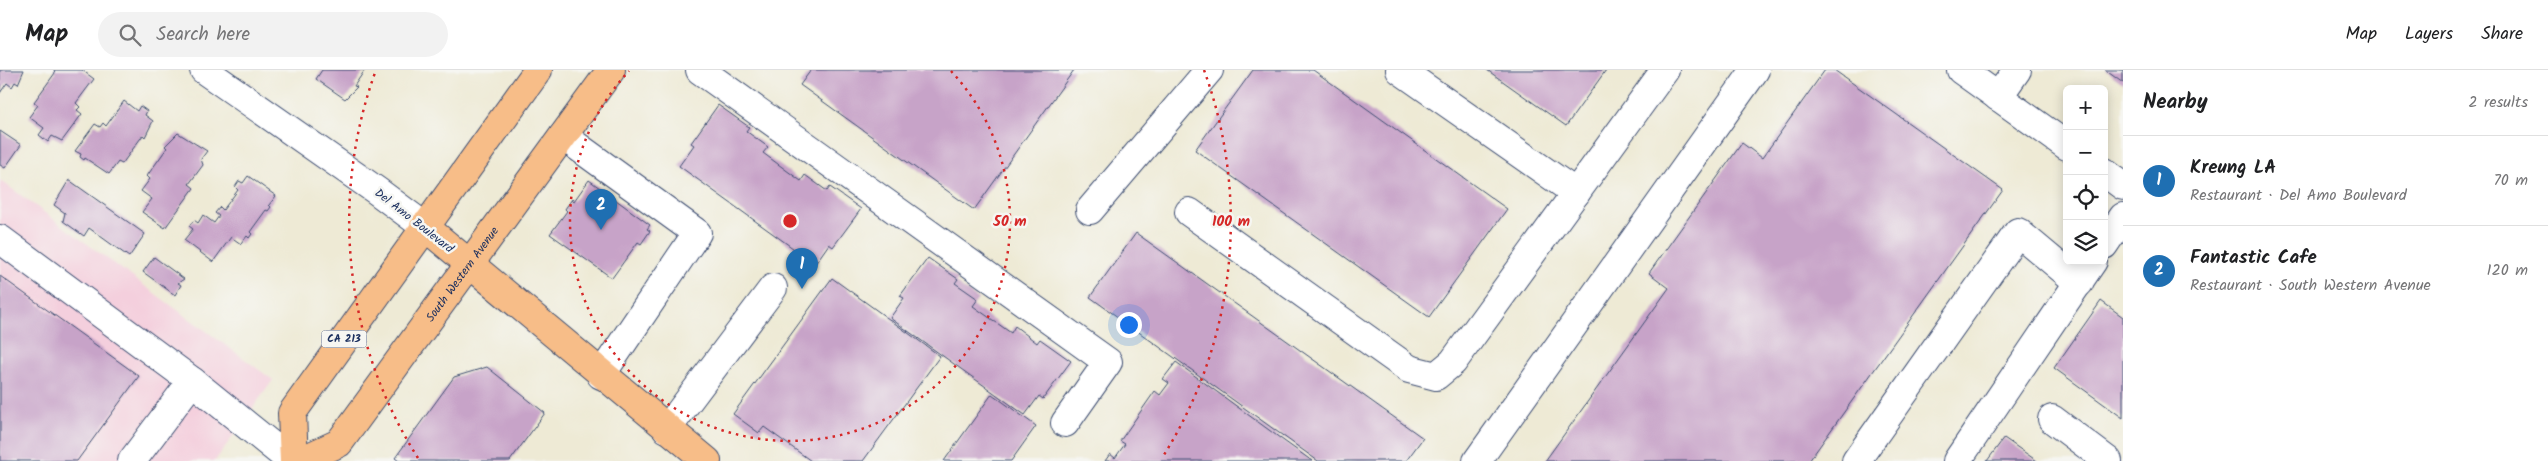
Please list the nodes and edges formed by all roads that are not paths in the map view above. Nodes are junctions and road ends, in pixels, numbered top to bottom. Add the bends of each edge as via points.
1 (204, 70) edge
2 (538, 70) edge
3 (611, 70) edge
4 (700, 70) edge
5 (1209, 70) edge
6 (1400, 70) edge
7 (1665, 70) edge
8 (1755, 70) edge
9 (1961, 70) edge
10 (2017, 70) edge
11 (1998, 97) junction
12 (563, 136) junction
13 (2063, 143) edge
14 (2108, 175) edge
15 (2123, 186) edge
16 (1576, 193) junction
17 (1090, 210) dead end
18 (1189, 212) dead end
19 (2123, 217) edge
20 (424, 226) junction
21 (0, 239) edge
22 (2108, 239) edge
23 (469, 264) junction
24 (2086, 272) edge
25 (773, 288) dead end
26 (601, 375) junction
27 (192, 381) junction
28 (2052, 419) dead end
29 (1065, 423) dead end
30 (667, 429) junction
31 (132, 461) edge
32 (293, 461) edge
33 (300, 461) edge
34 (707, 461) edge
35 (1477, 461) edge
36 (1856, 461) edge
37 (1957, 461) edge
38 (2108, 461) edge

1 - 20 street, Del Amo Boulevard
2 - 20 main road, CA 213
3 - 12 main road, South Western Avenue
4 - 29 street via 1108,362
5 - 17 street
6 - 16 street
7 - 16 street
8 - 35 street
9 - 11 street
10 - 11 street
11 - 13 street
12 - 23 main road, South Western Avenue
12 - 26 street via 697,233
14 - 15 street
16 - 18 street via 1453,362 1436,376 1409,369
19 - 22 street
20 - 23 main road, Del Amo Boulevard
20 - 32 main road, CA 213 via 292,413
21 - 27 street
23 - 26 main road, Del Amo Boulevard
23 - 33 main road, South Western Avenue via 339,443
24 - 36 street via 2018,232
24 - 37 street
25 - 30 street
26 - 30 main road, Del Amo Boulevard
27 - 31 street
27 - 32 street
28 - 38 street
30 - 34 main road, Del Amo Boulevard

